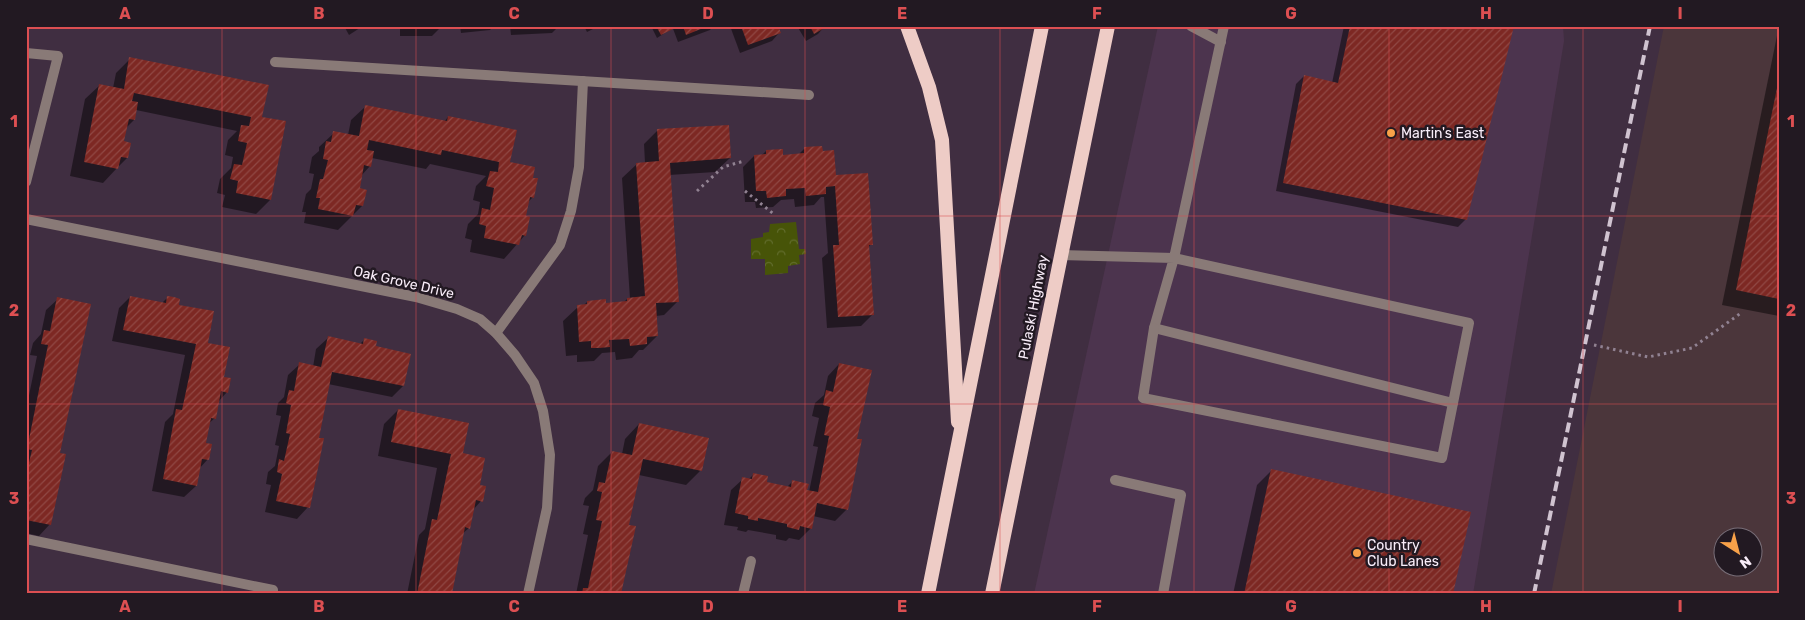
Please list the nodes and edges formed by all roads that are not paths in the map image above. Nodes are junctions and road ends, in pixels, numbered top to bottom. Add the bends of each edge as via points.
1 (907, 26) edge
2 (1042, 26) edge
3 (1108, 26) edge
4 (1191, 26) edge
5 (1224, 26) edge
6 (1221, 42) junction
7 (26, 53) edge
8 (275, 62) dead end
9 (583, 81) junction
10 (809, 94) dead end
11 (26, 182) edge
12 (26, 219) edge
13 (1060, 255) junction
14 (1174, 258) junction
15 (1154, 328) junction
16 (496, 333) junction
17 (1453, 403) junction
18 (959, 442) junction
19 (1116, 480) dead end
20 (26, 539) edge
21 (751, 561) dead end
22 (273, 590) dead end
23 (528, 594) edge
24 (744, 594) edge
25 (928, 594) edge
26 (992, 594) edge
27 (1163, 594) edge

1 - 18 highway via 929,87 942,140
2 - 18 highway
3 - 13 highway, Pulaski Highway
4 - 6 street
5 - 6 street
6 - 14 street
7 - 11 street via 58,56
8 - 9 street
9 - 10 street
9 - 16 street via 579,166 571,211 560,246
12 - 16 street, Oak Grove Drive via 416,296 457,308 480,319
13 - 14 street
13 - 26 highway, Pulaski Highway
14 - 15 street
14 - 17 street via 1469,324
15 - 17 street
15 - 17 street via 1143,398 1442,458
16 - 23 street, Oak Grove Drive via 534,383 543,411 550,455 547,508
18 - 25 highway
19 - 27 street via 1181,496
20 - 22 street
21 - 24 street

